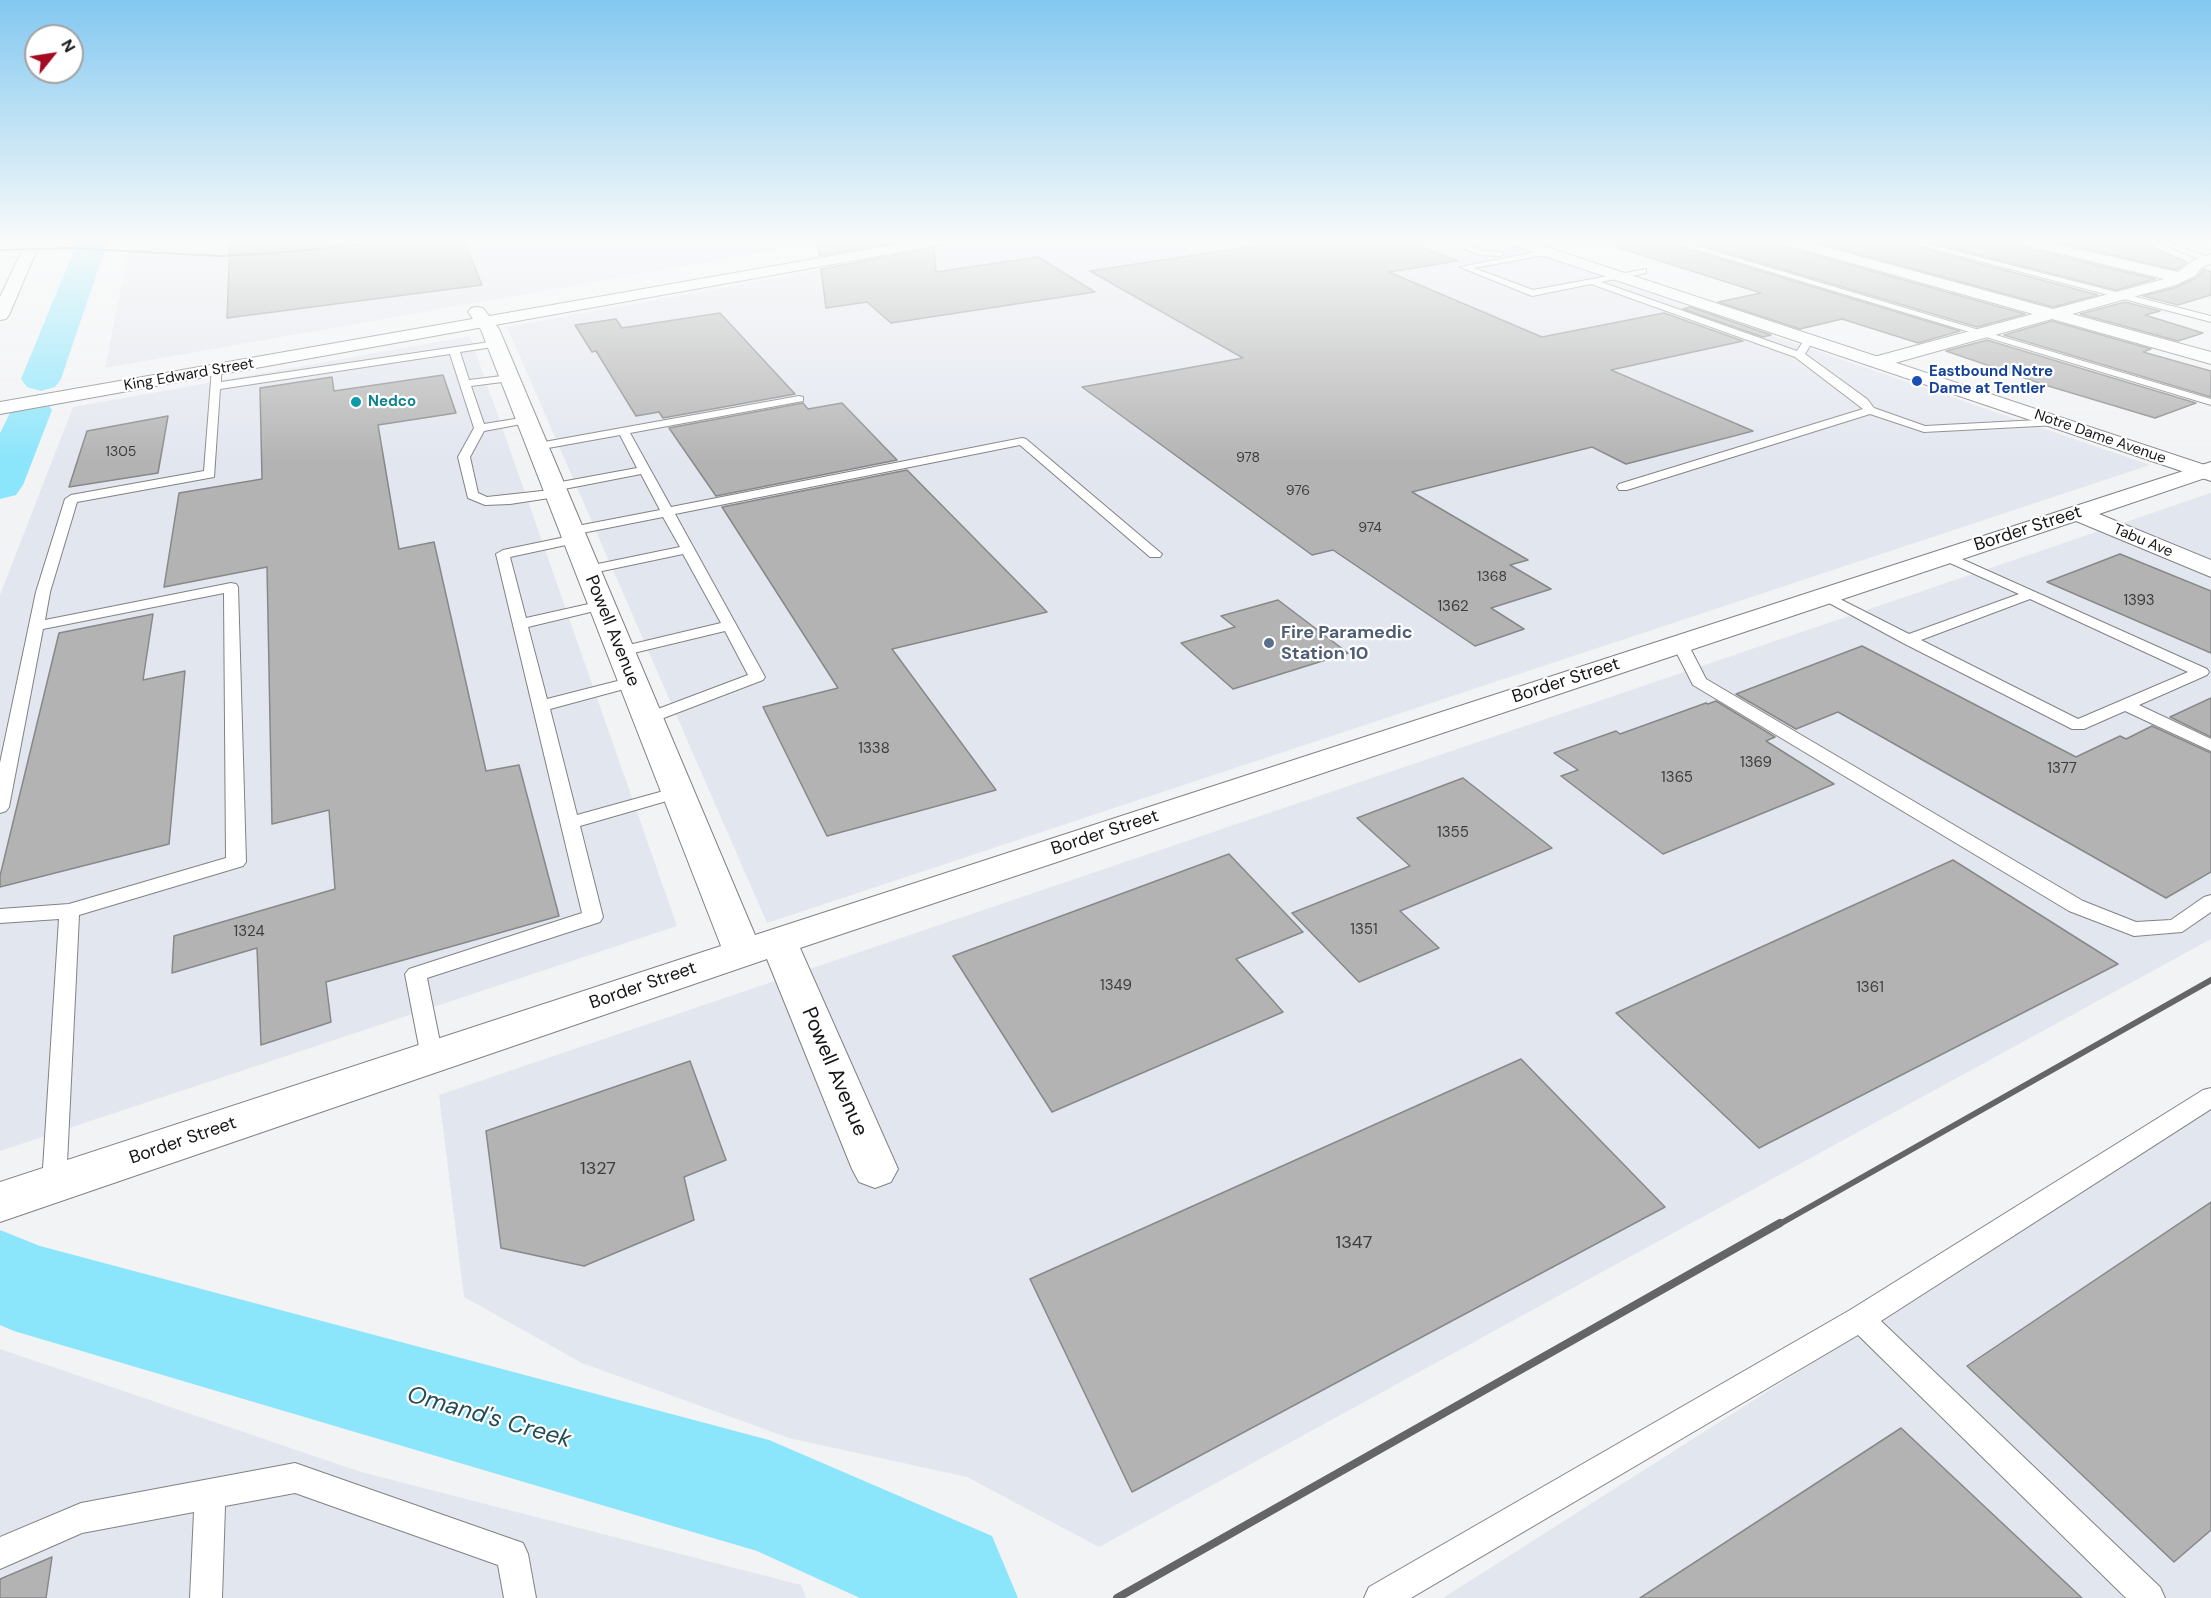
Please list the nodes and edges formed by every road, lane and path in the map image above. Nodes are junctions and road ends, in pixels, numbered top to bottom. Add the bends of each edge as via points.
1 (538, 315) edge
2 (1699, 315) edge
3 (1720, 315) edge
4 (1778, 315) edge
5 (1917, 315) edge
6 (2055, 315) edge
7 (2059, 315) edge
8 (2194, 315) edge
9 (2211, 319) edge
10 (486, 326) junction
11 (1982, 334) junction
12 (1804, 347) junction
13 (454, 351) junction
14 (1903, 355) junction
15 (250, 358) junction
16 (2211, 358) edge
17 (1877, 362) junction
18 (216, 378) junction
19 (510, 378) junction
20 (466, 384) junction
21 (0, 396) edge
22 (799, 399) dead end
23 (2211, 402) edge
24 (0, 408) edge
25 (1870, 410) junction
26 (526, 420) junction
27 (2057, 422) junction
28 (480, 428) junction
29 (623, 430) junction
30 (537, 446) junction
31 (2209, 467) edge
32 (645, 470) junction
33 (1623, 487) dead end
34 (555, 490) junction
35 (667, 512) junction
36 (2076, 513) junction
37 (573, 535) junction
38 (688, 549) junction
39 (1155, 554) dead end
40 (1946, 556) junction
41 (2211, 569) edge
42 (588, 570) junction
43 (2031, 594) junction
44 (1823, 596) junction
45 (602, 605) junction
46 (521, 624) junction
47 (36, 626) junction
48 (729, 626) junction
49 (1908, 639) junction
50 (1680, 644) junction
51 (621, 651) junction
52 (633, 682) junction
53 (2127, 705) junction
54 (541, 706) junction
55 (648, 719) junction
56 (2211, 746) edge
57 (678, 792) junction
58 (0, 807) edge
59 (570, 823) junction
60 (2211, 902) edge
61 (69, 911) junction
62 (0, 916) edge
63 (761, 947) junction
64 (432, 1057) junction
65 (2211, 1097) edge
66 (875, 1169) dead end
67 (54, 1184) junction
68 (0, 1202) edge
69 (1860, 1319) junction
70 (210, 1495) junction
71 (0, 1552) edge
72 (206, 1598) edge
73 (520, 1598) edge
74 (1380, 1598) edge
75 (2149, 1598) edge

1 - 10 street, King Edward Street
2 - 12 lane
3 - 12 street, Notre Dame Avenue
4 - 14 street, Notre Dame Avenue
5 - 11 lane
6 - 11 street
7 - 16 street
8 - 9 lane
10 - 13 lane
10 - 15 street, King Edward Street
10 - 19 street, Powell Avenue
11 - 14 street
11 - 23 lane
12 - 17 street, Notre Dame Avenue
12 - 25 lane
13 - 18 lane
13 - 20 lane
14 - 17 street
14 - 31 street, Notre Dame Avenue
15 - 18 street, King Edward Street
15 - 21 street, King Edward Street
17 - 27 street, Notre Dame Avenue
18 - 24 street, King Edward Street
18 - 47 lane via 210,474 71,499
19 - 20 lane
19 - 26 street, Powell Avenue
20 - 28 lane
22 - 29 lane
25 - 27 lane via 1924,429
25 - 33 lane
26 - 28 lane
26 - 30 street, Powell Avenue
27 - 31 street, Notre Dame Avenue
28 - 34 lane via 464,457 472,495 485,501 510,500
29 - 30 lane
29 - 32 lane
30 - 34 street, Powell Avenue
31 - 36 street, Border Street
32 - 34 lane
32 - 35 lane
34 - 37 street, Powell Avenue
35 - 37 lane
35 - 38 lane
35 - 39 lane via 1022,441
36 - 40 street, Border Street
36 - 41 street, Tabu Ave
37 - 42 street, Powell Avenue
37 - 46 lane via 504,554
38 - 42 lane
38 - 48 lane
40 - 43 lane
40 - 44 street, Border Street
42 - 45 street, Powell Avenue
43 - 49 lane
43 - 53 lane via 2201,672
44 - 49 lane
44 - 50 street, Border Street
45 - 46 lane
45 - 51 street, Powell Avenue
46 - 54 lane
47 - 58 lane
47 - 61 lane via 231,587 236,862
48 - 51 lane
48 - 55 lane via 757,677
49 - 53 lane via 2078,725
50 - 60 lane via 1699,682 2076,906 2134,929 2175,927
50 - 63 street, Border Street
51 - 52 street, Powell Avenue
52 - 54 lane
52 - 55 street, Powell Avenue
53 - 56 lane
54 - 59 lane
55 - 57 street, Powell Avenue
57 - 59 lane
57 - 63 street, Powell Avenue
59 - 64 lane via 593,917 416,975
61 - 62 lane
61 - 67 lane
63 - 64 street, Border Street
63 - 66 street, Powell Avenue
64 - 67 street, Border Street
65 - 69 lane
67 - 68 street, Border Street
69 - 74 lane
69 - 75 lane
70 - 71 lane via 81,1518
70 - 72 lane
70 - 73 lane via 295,1479 512,1554

